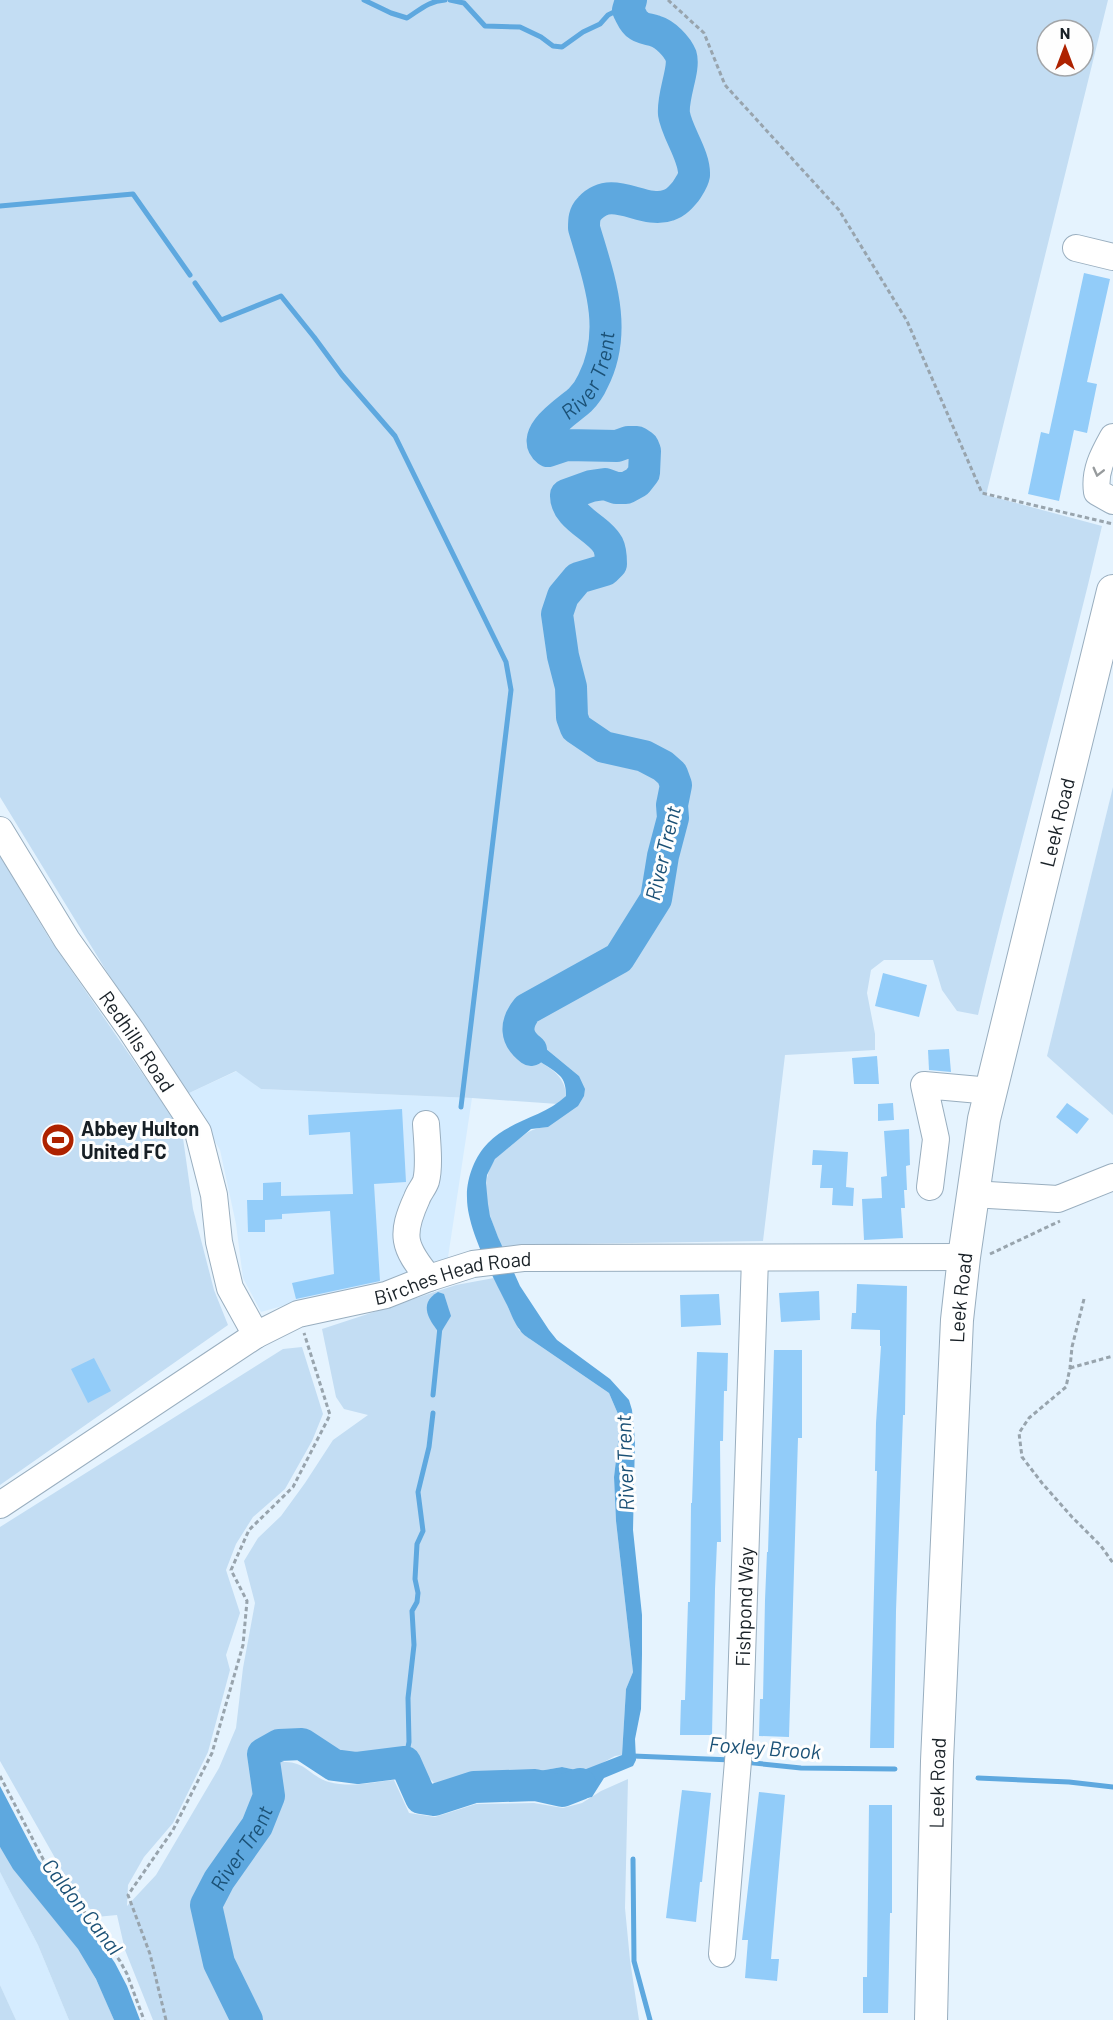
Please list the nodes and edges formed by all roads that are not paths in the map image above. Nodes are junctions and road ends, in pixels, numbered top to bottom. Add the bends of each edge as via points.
1 (1076, 248) dead end
2 (1113, 257) edge
3 (1113, 437) edge
4 (1113, 501) edge
5 (1113, 591) edge
6 (0, 830) edge
7 (991, 1091) junction
8 (426, 1124) dead end
9 (1113, 1177) edge
10 (930, 1187) dead end
11 (972, 1194) junction
12 (755, 1258) junction
13 (977, 1260) junction
14 (429, 1278) junction
15 (256, 1335) junction
16 (0, 1505) edge
17 (722, 1953) dead end
18 (932, 2020) edge

1 - 2 street
3 -> 4 street via 1095,478 1097,492
5 - 7 main road, Leek Road
6 - 15 street, Redhills Road via 67,940 198,1132 214,1195 219,1242 230,1288
7 - 10 street via 924,1085 936,1139
7 - 11 main road, Leek Road
8 - 14 street via 426,1180 405,1236 413,1260
9 - 11 street via 1058,1199
11 - 13 main road, Leek Road
12 - 13 street, Birches Head Road
12 - 14 street, Birches Head Road via 523,1258 473,1264
12 - 17 street, Fishpond Way via 738,1760
13 - 18 main road, Leek Road via 957,1320 938,1749
14 - 15 street, Birches Head Road via 386,1295 298,1314
15 - 16 street, Birches Head Road

